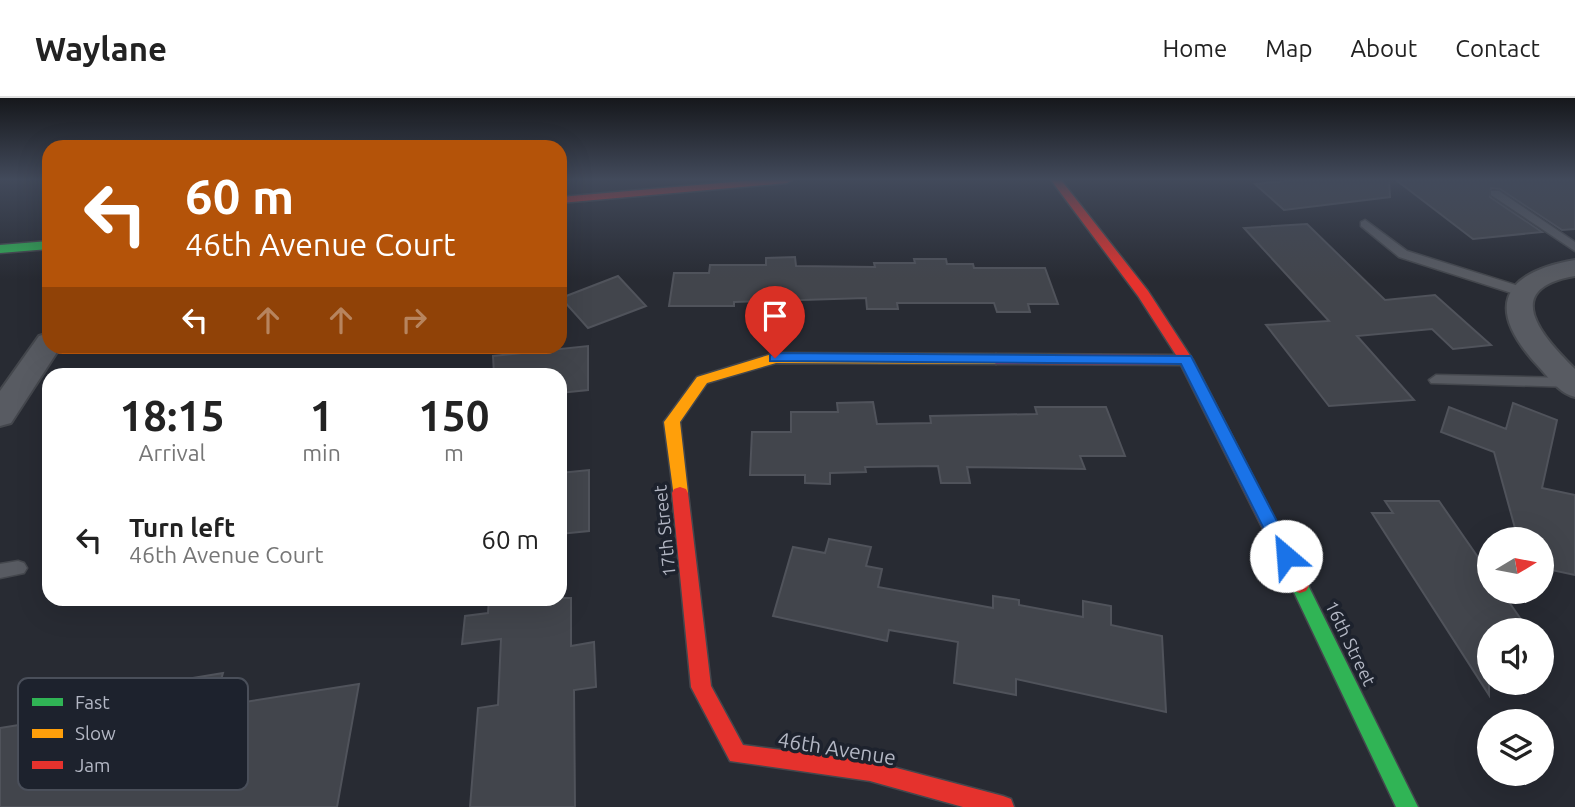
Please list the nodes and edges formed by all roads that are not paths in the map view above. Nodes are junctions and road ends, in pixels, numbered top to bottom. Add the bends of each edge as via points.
1 (1081, 213) edge
2 (1525, 213) edge
3 (1365, 224) dead end
4 (42, 246) edge
5 (1575, 247) edge
6 (0, 249) edge
7 (1575, 268) edge
8 (1523, 292) junction
9 (42, 352) edge
10 (1186, 359) junction
11 (1436, 380) dead end
12 (1573, 385) edge
13 (0, 415) edge
14 (701, 687) joint
15 (1003, 807) edge
16 (1407, 807) edge

1 - 10 main road, 16th Street
2 - 5 lane
3 - 8 lane via 1403,254
4 - 6 main road
7 - 8 street via 1535,281
8 - 12 street via 1518,312 1522,327
9 - 13 street
10 - 14 main road, 17th Street via 775,358 702,380 672,422
10 - 16 main road, 16th Street
11 - 12 lane
14 - 15 main road, 46th Avenue via 737,754 870,771

